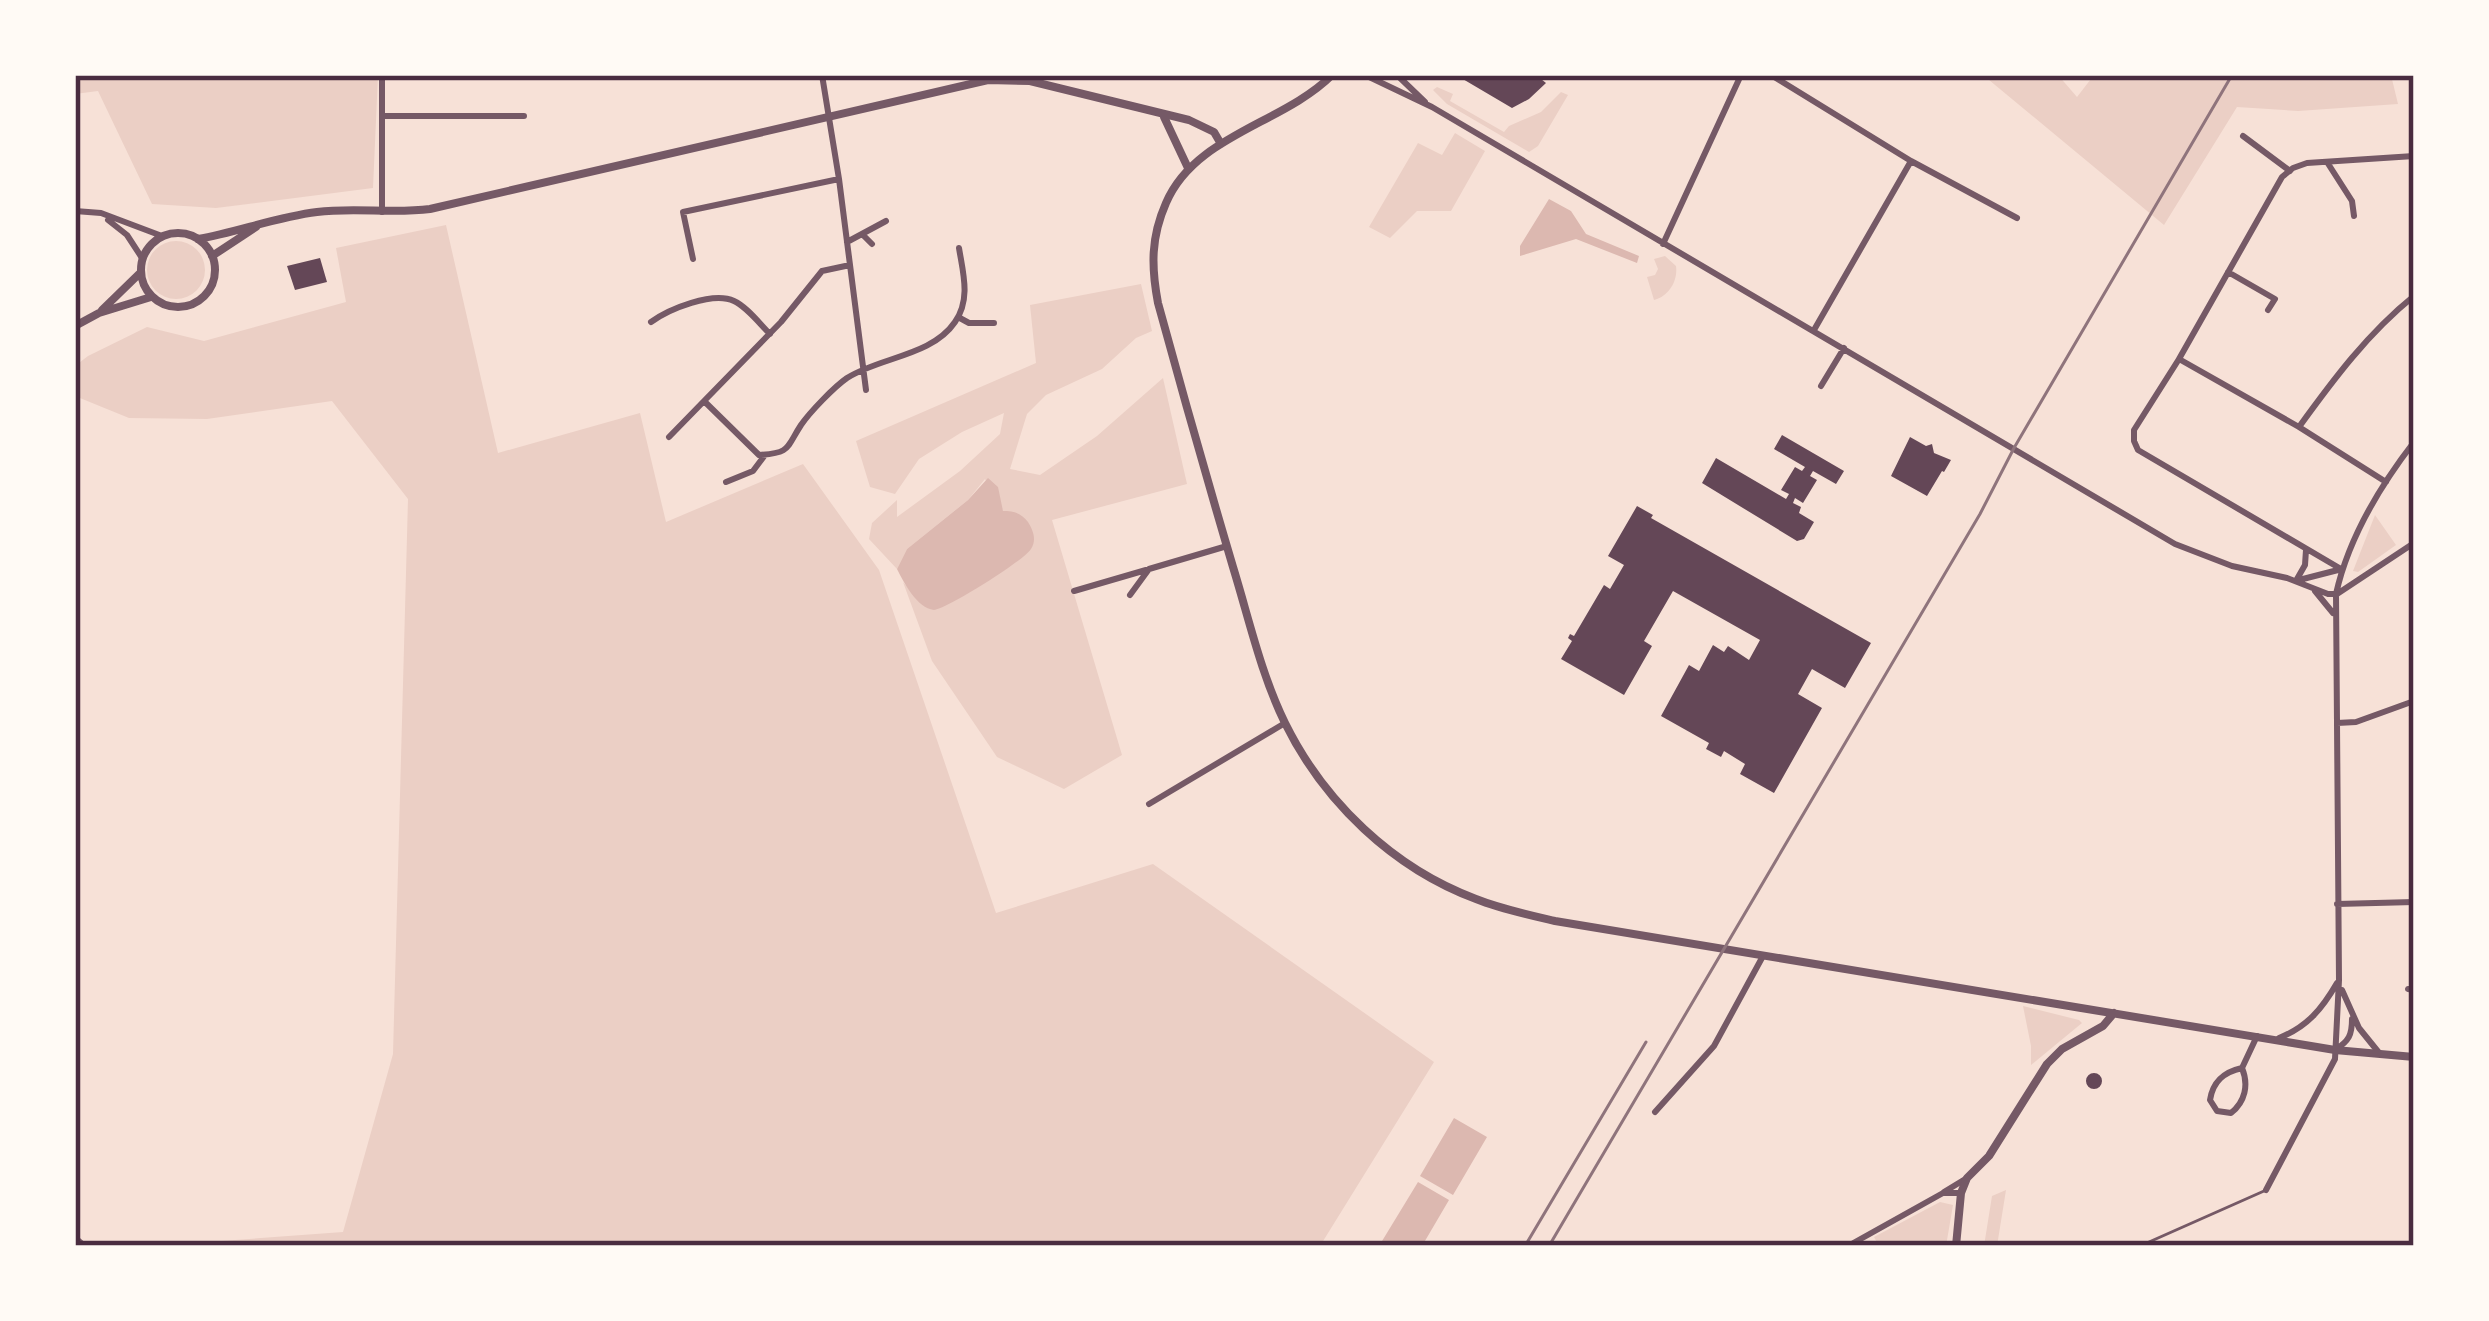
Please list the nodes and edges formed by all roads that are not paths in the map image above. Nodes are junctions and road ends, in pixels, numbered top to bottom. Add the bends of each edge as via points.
1 (382, 75) edge
2 (823, 75) edge
3 (1365, 75) edge
4 (1397, 75) edge
5 (1741, 75) edge
6 (1771, 75) edge
7 (1332, 76) edge
8 (1428, 105) junction
9 (382, 116) junction
10 (524, 116) dead end
11 (1163, 116) junction
12 (828, 118) junction
13 (2242, 136) dead end
14 (1221, 144) junction
15 (2414, 156) edge
16 (1912, 161) junction
17 (2327, 162) junction
18 (1188, 169) junction
19 (2290, 171) junction
20 (839, 179) junction
21 (680, 200) dead end
22 (75, 211) edge
23 (382, 212) junction
24 (683, 212) junction
25 (101, 214) junction
26 (2354, 216) dead end
27 (2017, 218) dead end
28 (886, 221) dead end
29 (261, 223) junction
30 (863, 235) junction
31 (162, 236) junction
32 (197, 239) junction
33 (847, 242) junction
34 (872, 244) dead end
35 (1663, 244) junction
36 (959, 248) dead end
37 (212, 256) junction
38 (142, 258) junction
39 (693, 259) dead end
40 (850, 265) junction
41 (2228, 272) junction
42 (140, 273) junction
43 (2414, 296) edge
44 (151, 297) junction
45 (2267, 310) dead end
46 (99, 313) junction
47 (958, 317) junction
48 (651, 322) dead end
49 (994, 323) dead end
50 (75, 326) edge
51 (1814, 330) junction
52 (770, 334) junction
53 (1844, 347) junction
54 (2179, 359) junction
55 (862, 371) junction
56 (1821, 386) dead end
57 (866, 390) dead end
58 (706, 402) junction
59 (2299, 427) junction
60 (669, 437) dead end
61 (2414, 442) edge
62 (765, 454) junction
63 (726, 482) dead end
64 (2386, 482) junction
65 (2414, 542) edge
66 (1227, 545) junction
67 (2306, 550) junction
68 (1149, 569) junction
69 (2342, 569) junction
70 (2296, 581) junction
71 (2310, 586) junction
72 (1074, 591) dead end
73 (2336, 594) junction
74 (1130, 595) dead end
75 (2336, 616) junction
76 (2414, 701) edge
77 (1286, 723) junction
78 (2337, 723) junction
79 (1148, 805) dead end
80 (2414, 902) edge
81 (2337, 904) junction
82 (1763, 956) junction
83 (2339, 980) junction
84 (2096, 1010) junction
85 (2350, 1011) junction
86 (2114, 1012) junction
87 (2088, 1035) junction
88 (2257, 1036) junction
89 (2276, 1040) junction
90 (2335, 1049) junction
91 (2380, 1054) junction
92 (2414, 1057) edge
93 (2242, 1068) junction
94 (1655, 1112) dead end
95 (1967, 1178) junction
96 (2266, 1190) joint
97 (1942, 1193) junction
98 (1961, 1193) junction
99 (75, 1239) edge
100 (83, 1246) edge
101 (1848, 1246) edge
102 (1956, 1246) edge
103 (2140, 1246) edge

1 - 9 street
2 - 12 street
3 - 8 street
4 - 8 street
5 - 35 street
6 - 16 street
7 - 14 street
8 - 35 street
9 - 10 street
9 - 23 street
11 - 12 street via 1030,81 988,80
11 - 14 street via 1202,125
11 - 18 street
12 - 20 street
12 - 23 street via 430,209
13 - 19 street
14 - 18 street
15 - 17 street
16 - 27 street
16 - 51 street
17 - 19 street
17 - 26 street
18 - 66 street via 1153,239 1154,279
19 - 41 street
20 - 24 street
20 - 33 street
21 - 24 street
22 - 25 street
23 - 29 street via 323,211
24 - 39 street
25 - 31 street
25 - 38 street
28 - 30 street
29 - 32 street
29 - 37 street
30 - 33 street
30 - 34 street
31 - 32 street
31 - 38 street
32 - 37 street
33 - 40 street
35 - 51 street
36 - 47 street via 966,296
37 - 44 street via 214,278 204,297 178,308
38 - 42 street
40 - 52 street via 822,271
40 - 55 street
41 - 45 street via 2275,298
41 - 54 street
42 - 44 street
42 - 46 street
43 - 59 street via 2341,369
44 - 46 street
46 - 50 street
47 - 49 street
47 - 55 street via 932,343
48 - 52 street via 718,296
51 - 53 street
52 - 58 street
53 - 56 street
53 - 70 street via 2174,544
54 - 59 street
54 - 67 street via 2134,430 2138,450
55 - 57 street
55 - 62 street via 801,424 792,445
58 - 60 street
58 - 62 street
59 - 64 street
61 - 64 street
62 - 63 street via 753,472
64 - 69 street
65 - 73 street
66 - 68 street
66 - 77 street
67 - 69 street
67 - 70 street
68 - 72 street
68 - 74 street
69 - 70 street
69 - 73 street
70 - 71 street
71 - 73 street
71 - 75 street
73 - 75 street
75 - 78 street
76 - 78 street
77 - 79 street
77 - 82 street via 1326,789 1385,848 1430,877 1519,913
78 - 81 street
80 - 81 street
81 - 83 street
82 - 84 street
82 - 94 street via 1714,1046
83 - 85 street
83 - 89 street via 2313,1018
83 - 90 street
84 - 86 street
84 - 87 street
85 - 90 street via 2351,1034
85 - 91 street
86 - 87 street
86 - 88 street
87 - 95 street via 2047,1064
88 - 89 street
88 - 93 street
89 - 90 street
90 - 91 street
90 - 96 street
91 - 92 street
93 - 93 street via 2218,1080 2210,1100 2217,1111 2231,1113 2243,1099
95 - 97 street
95 - 98 street
96 - 103 lane
97 - 98 street
97 - 101 street
98 - 102 street
99 - 100 street

